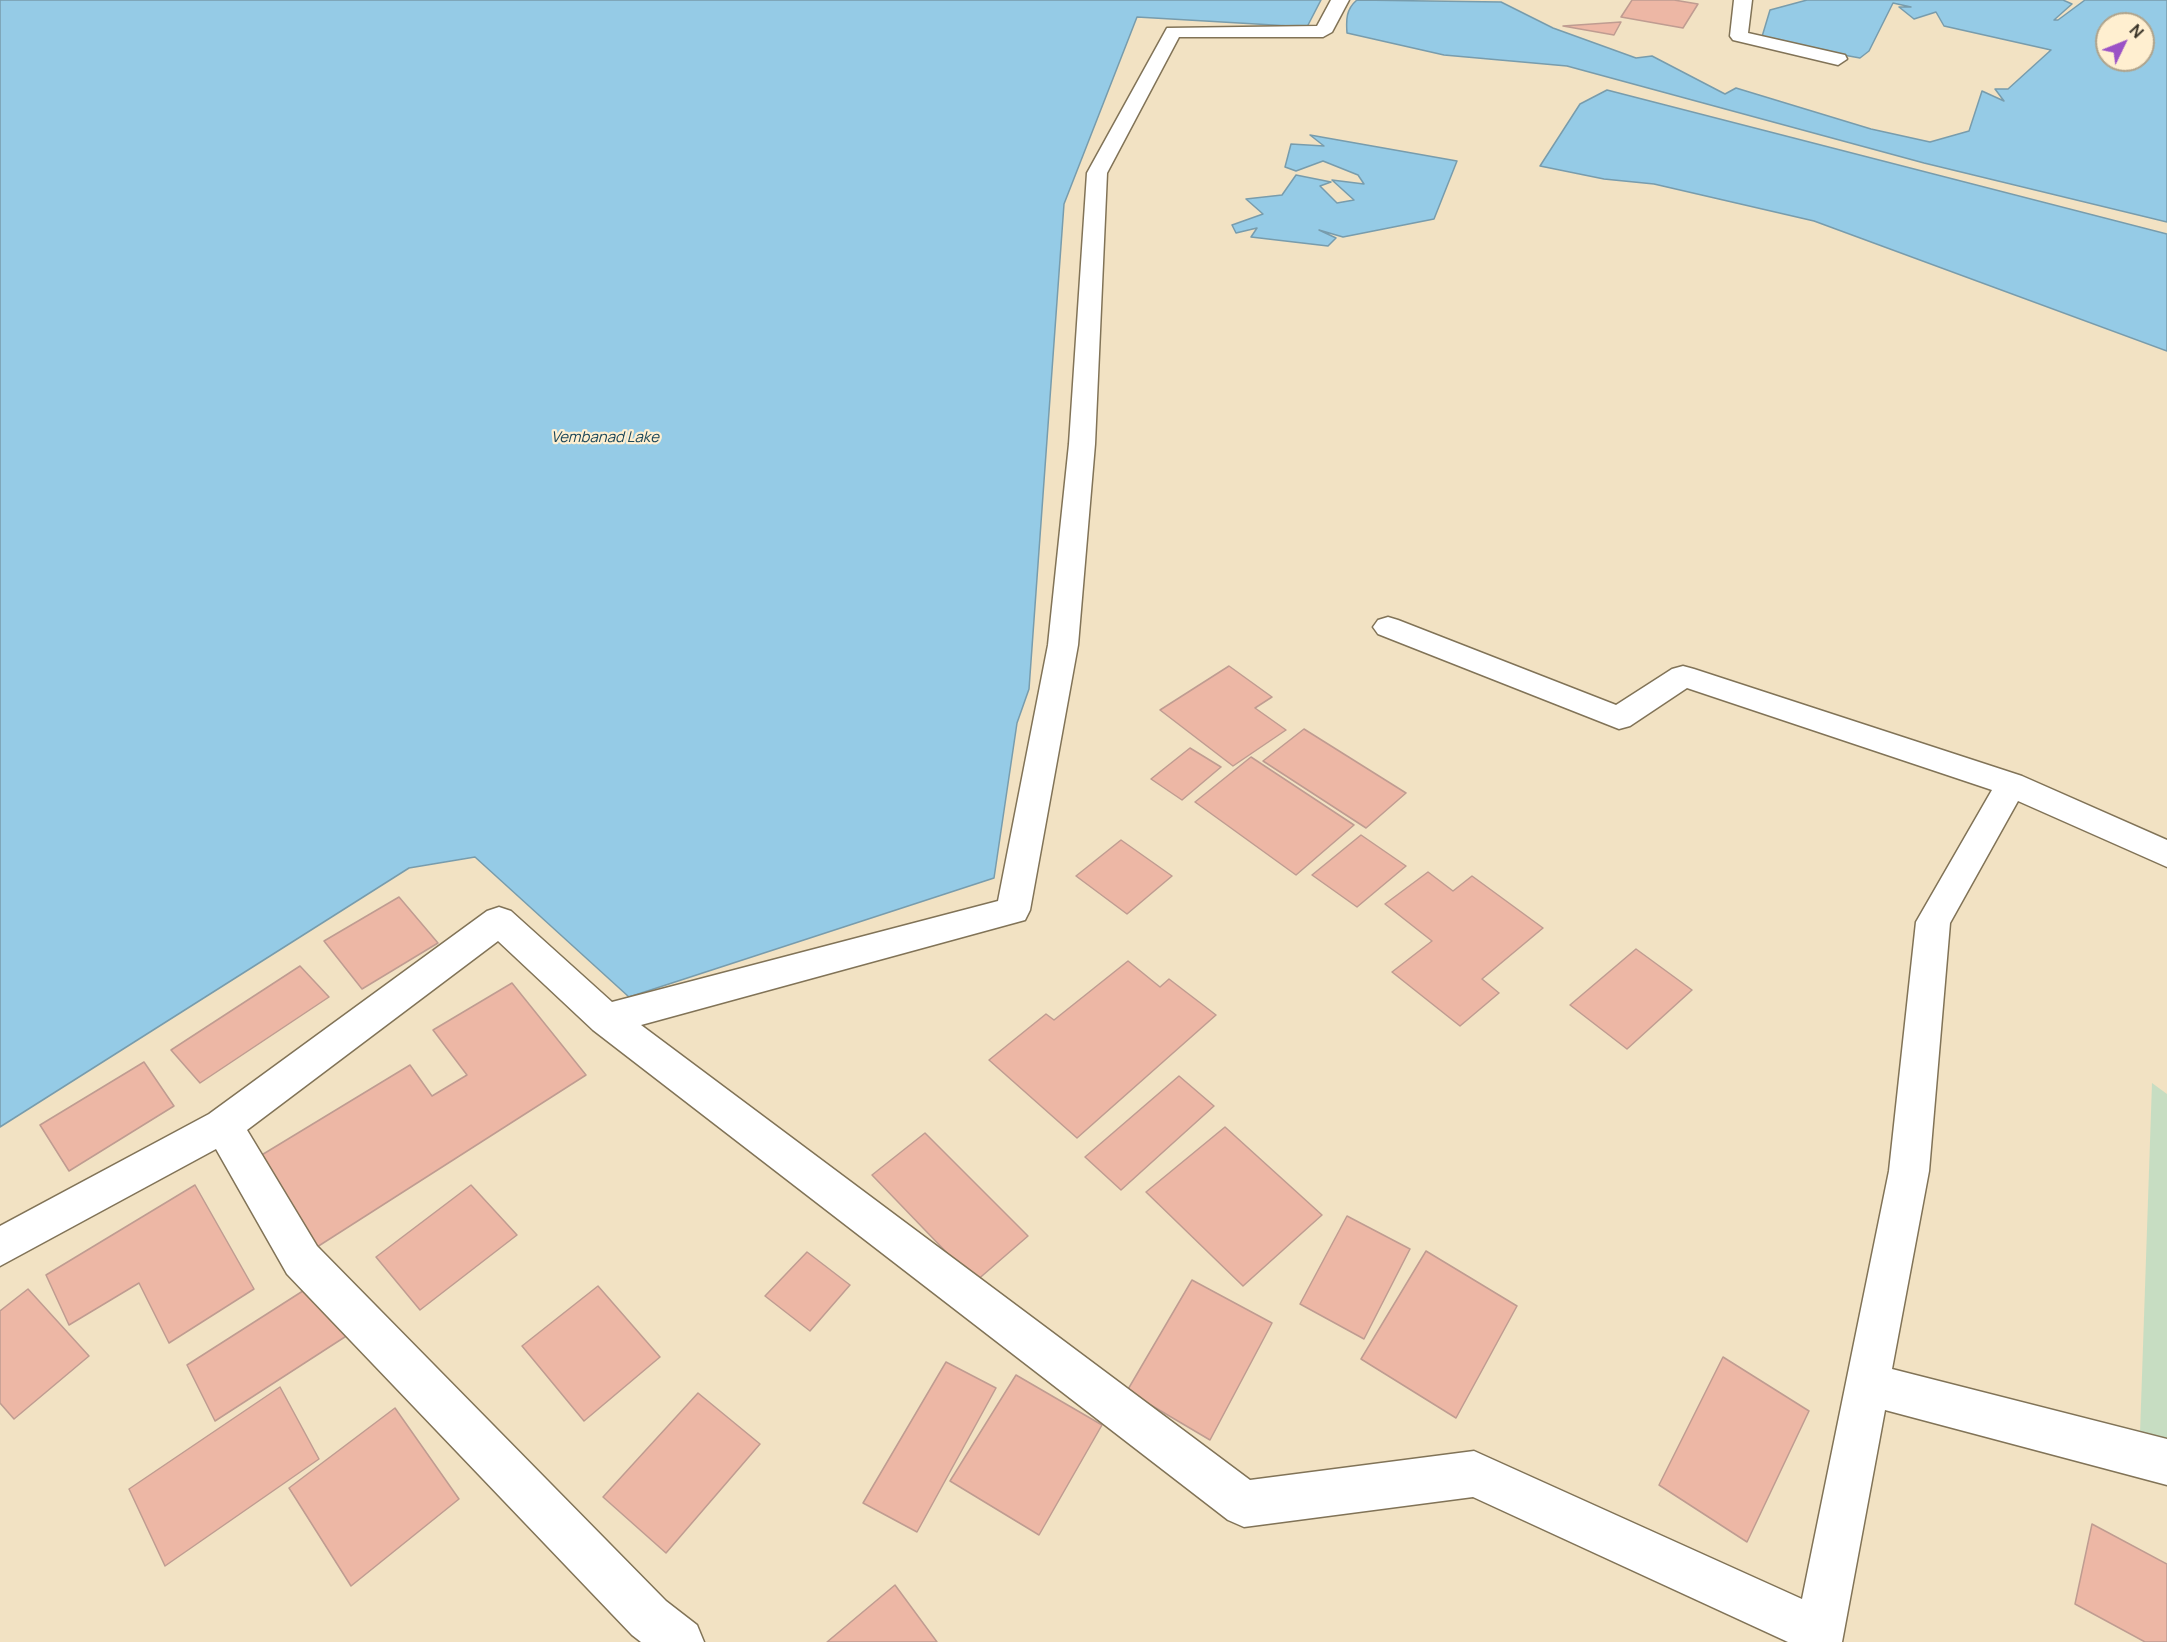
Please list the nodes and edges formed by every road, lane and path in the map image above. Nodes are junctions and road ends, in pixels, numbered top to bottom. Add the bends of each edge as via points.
1 (1340, 0) edge
2 (1743, 0) edge
3 (1839, 58) dead end
4 (1388, 627) dead end
5 (2011, 784) junction
6 (2167, 854) edge
7 (606, 1019) junction
8 (224, 1126) junction
9 (0, 1247) edge
10 (1867, 1384) junction
11 (2167, 1462) edge
12 (1819, 1637) edge
13 (680, 1642) edge

1 - 7 street via 1323,32 1173,32 1097,173 1082,444 1063,645 1013,910
2 - 3 street via 1739,36
4 - 5 street via 1619,718 1683,676
5 - 6 street
5 - 10 street via 1933,921 1910,1171
7 - 8 street via 499,921
7 - 12 street via 1244,1504 1474,1473
8 - 9 street
8 - 13 street via 302,1260 649,1618
10 - 11 street
10 - 12 street

